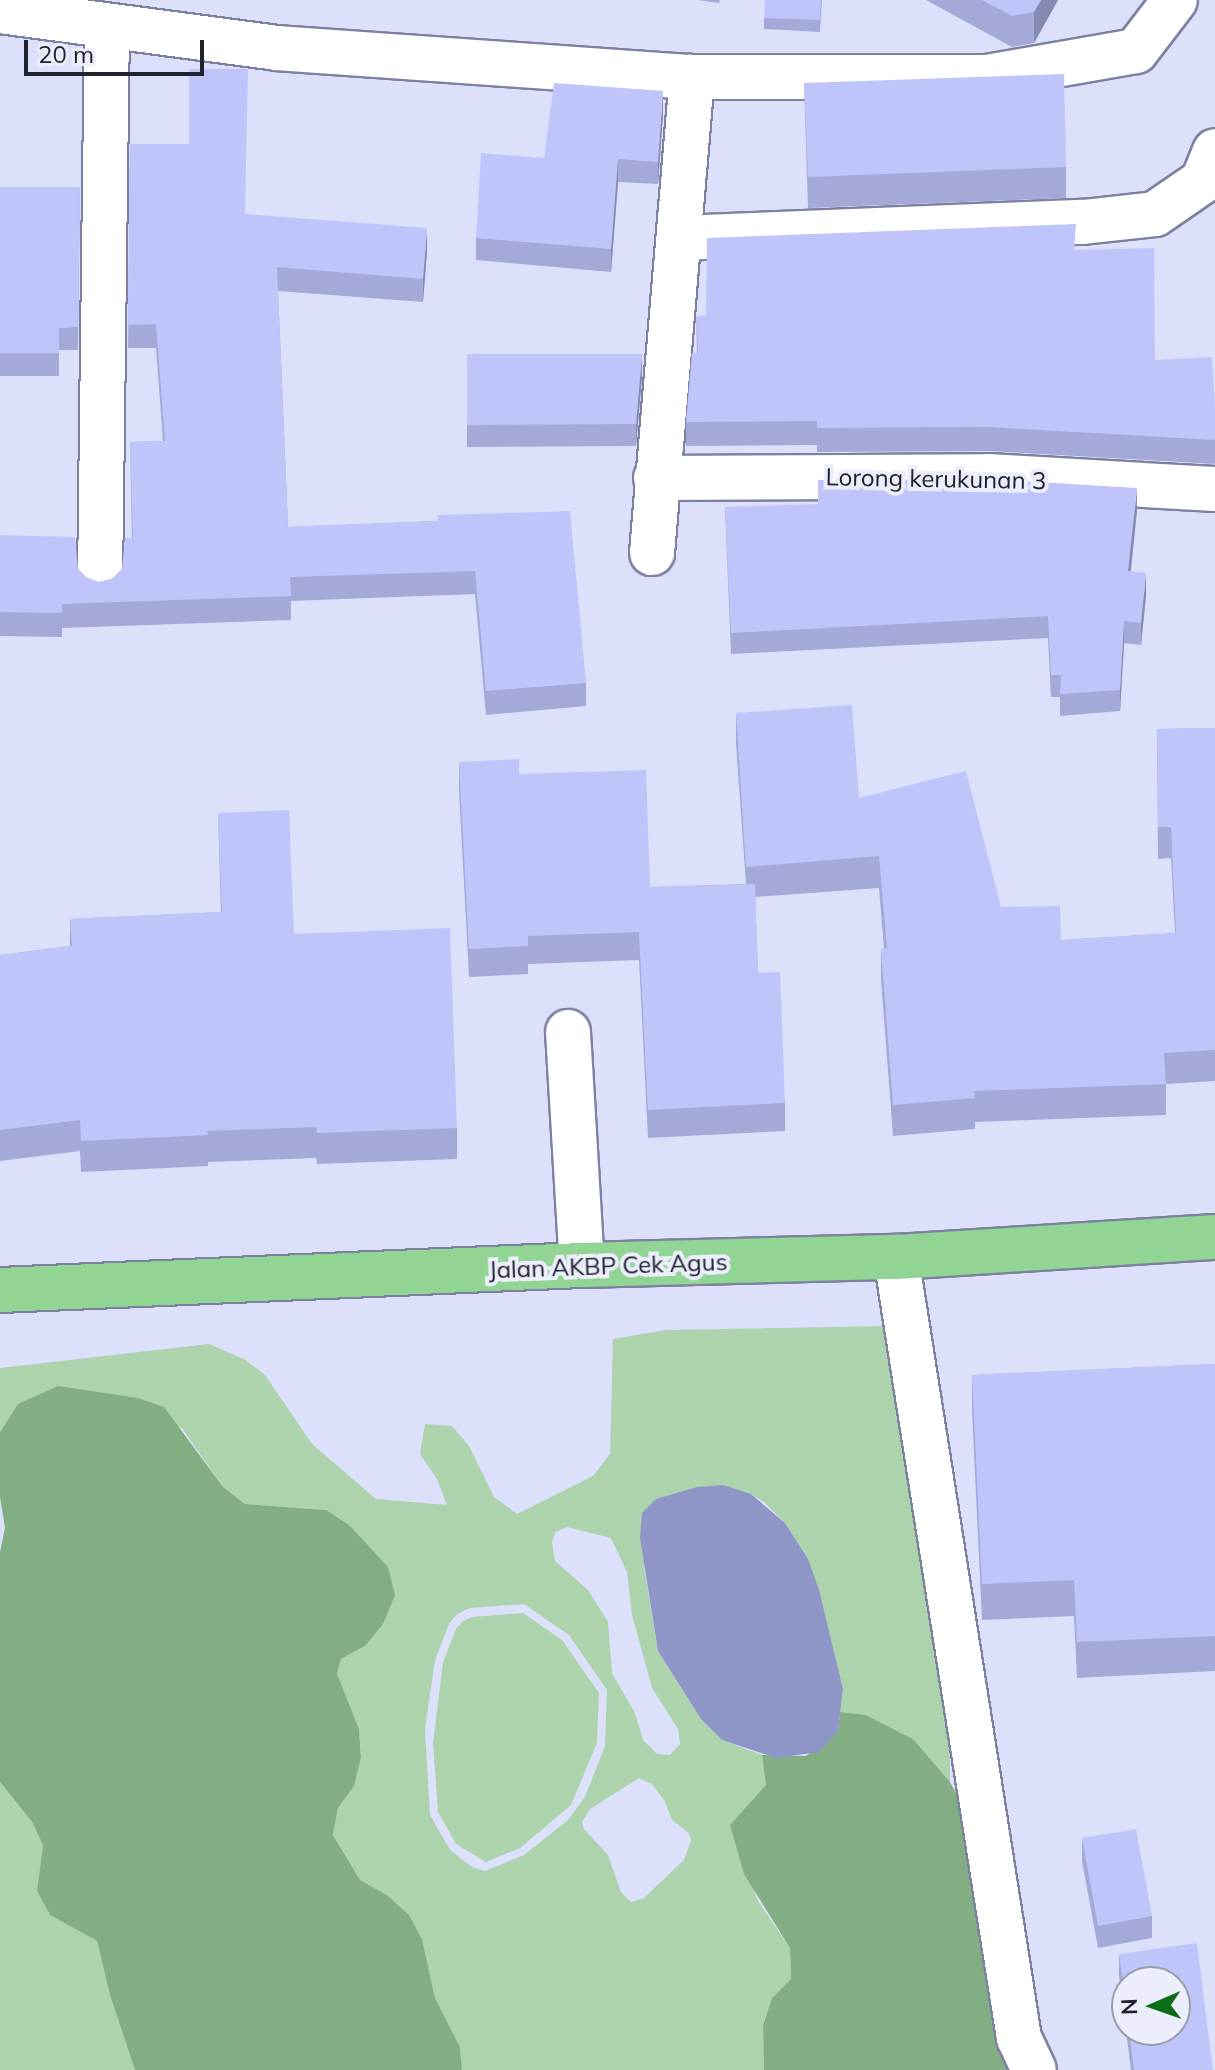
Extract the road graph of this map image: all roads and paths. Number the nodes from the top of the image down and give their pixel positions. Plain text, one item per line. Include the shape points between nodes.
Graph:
1 (1175, 0) edge
2 (0, 11) edge
3 (107, 26) junction
4 (692, 77) junction
5 (1215, 151) edge
6 (679, 238) junction
7 (656, 478) junction
8 (1215, 489) edge
9 (652, 553) dead end
10 (100, 581) edge
11 (568, 1032) dead end
12 (1215, 1237) edge
13 (896, 1257) junction
14 (582, 1265) junction
15 (0, 1290) edge
16 (1034, 2070) edge

1 - 4 street via 1136,51 987,77
2 - 3 street
3 - 4 street via 276,48
3 - 10 street
4 - 6 street
5 - 6 street via 1203,181 1155,214 1083,222
6 - 7 street
7 - 8 street, Lorong kerukunan 3 via 988,476
7 - 9 street
11 - 14 street
12 - 13 main road, Jalan AKBP Cek Agus
13 - 14 main road, Jalan AKBP Cek Agus
13 - 16 street via 1019,2038
14 - 15 main road, Jalan AKBP Cek Agus

